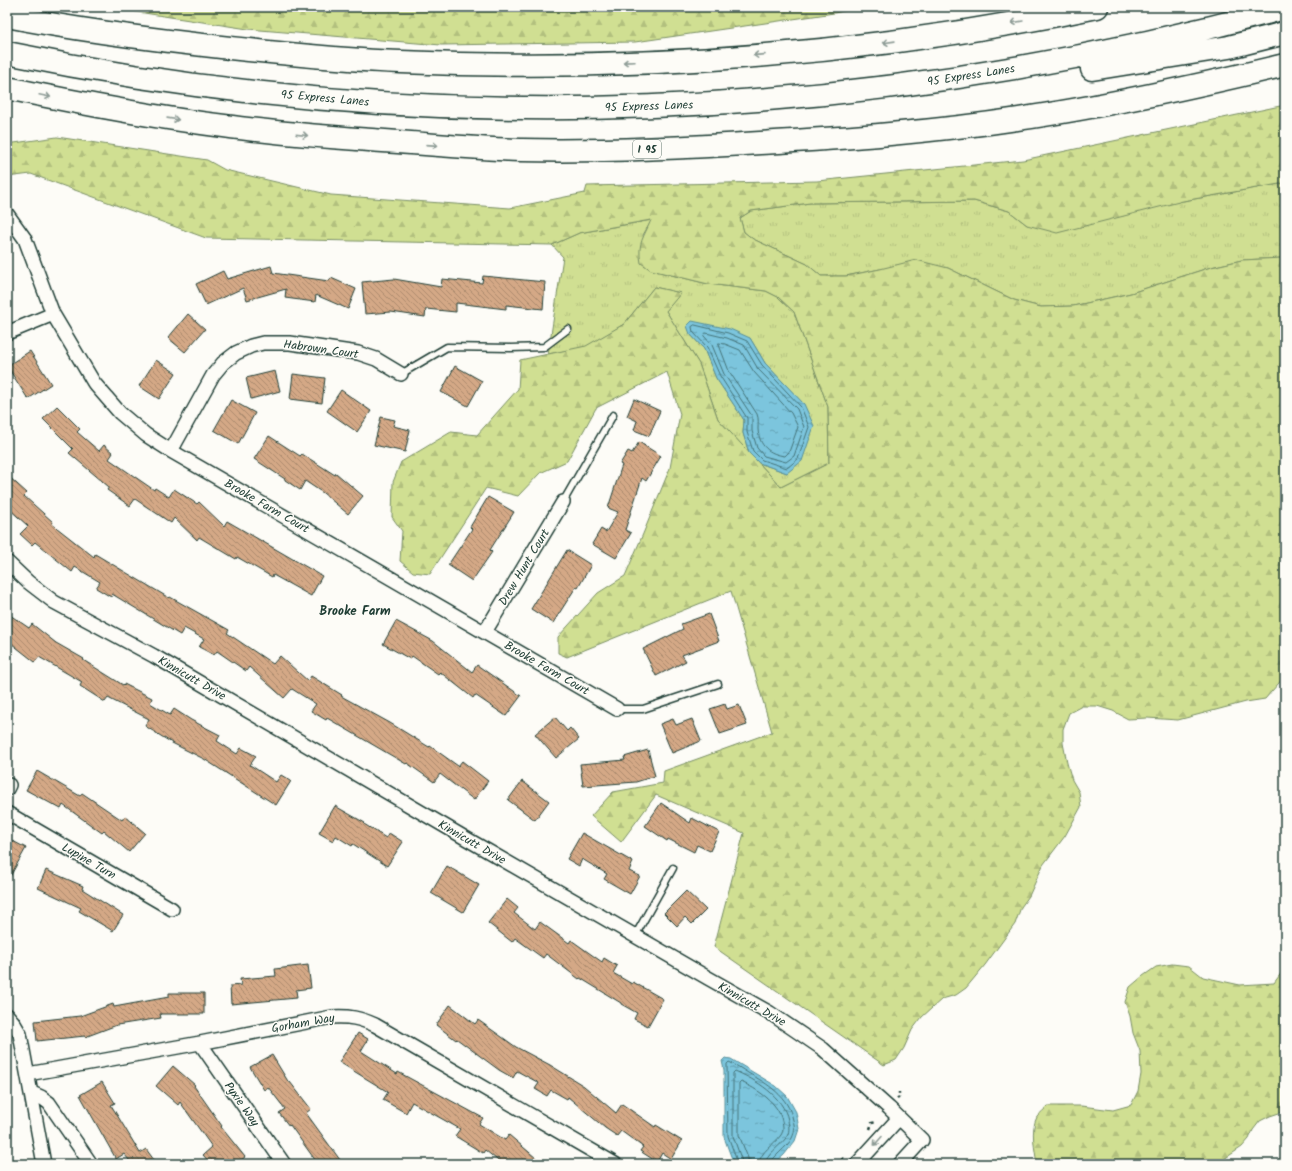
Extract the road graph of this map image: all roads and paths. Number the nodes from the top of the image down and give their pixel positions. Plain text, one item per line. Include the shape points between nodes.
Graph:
1 (1097, 7) edge
2 (1285, 8) edge
3 (7, 16) edge
4 (1285, 33) edge
5 (7, 53) edge
6 (1285, 65) edge
7 (916, 84) junction
8 (7, 88) edge
9 (7, 214) edge
10 (53, 314) junction
11 (568, 329) dead end
12 (7, 333) edge
13 (401, 374) joint
14 (613, 415) dead end
15 (171, 451) junction
16 (563, 502) joint
17 (7, 562) edge
18 (486, 632) junction
19 (718, 684) dead end
20 (617, 709) joint
21 (7, 813) edge
22 (673, 868) dead end
23 (172, 909) dead end
24 (635, 936) junction
25 (7, 1015) edge
26 (200, 1043) junction
27 (28, 1074) junction
28 (899, 1092) dead end
29 (32, 1093) junction
30 (899, 1097) dead end
31 (899, 1118) junction
32 (87, 1163) edge
33 (44, 1164) edge
34 (284, 1164) edge
35 (615, 1164) edge
36 (857, 1164) edge
37 (900, 1164) edge

1 -> 3 highway via 883,43 796,53 602,63 500,65 306,56 119,35
2 - 7 highway, 95 Express Lanes via 1222,26 1101,53
4 - 7 highway via 1229,46 1056,74
5 - 7 highway, 95 Express Lanes via 166,81 260,93 469,107 653,107 758,101
8 -> 6 highway, I 95 via 162,118 308,136 489,149 605,151 844,138 1021,119 1210,83
9 - 10 street, Brooke Farm Court via 25,239
10 - 12 street
10 - 15 street, Brooke Farm Court via 101,392 120,413 146,435
11 - 13 lane via 544,347 447,347
13 - 15 street, Habrown Court via 376,359 358,353 290,343 251,346 236,353 213,375
14 - 16 lane
15 - 18 street, Brooke Farm Court
16 - 18 street, Drew Hunt Court
17 - 24 street, Kinnicutt Drive via 54,602 154,656
18 - 20 street, Brooke Farm Court
19 - 20 lane via 643,709
21 - 23 street, Lupine Turn
22 - 24 lane
24 - 31 street, Kinnicutt Drive via 804,1035
25 - 27 street via 20,1034
26 - 27 street, Gorham Way
26 - 34 street, Pyxie Way
26 - 35 street, Gorham Way via 332,1017 362,1019
27 - 29 street
28 - 30 path
29 - 32 street via 49,1103
29 - 33 street
31 -> 36 street
31 - 37 street, Kinnicutt Drive via 922,1140

